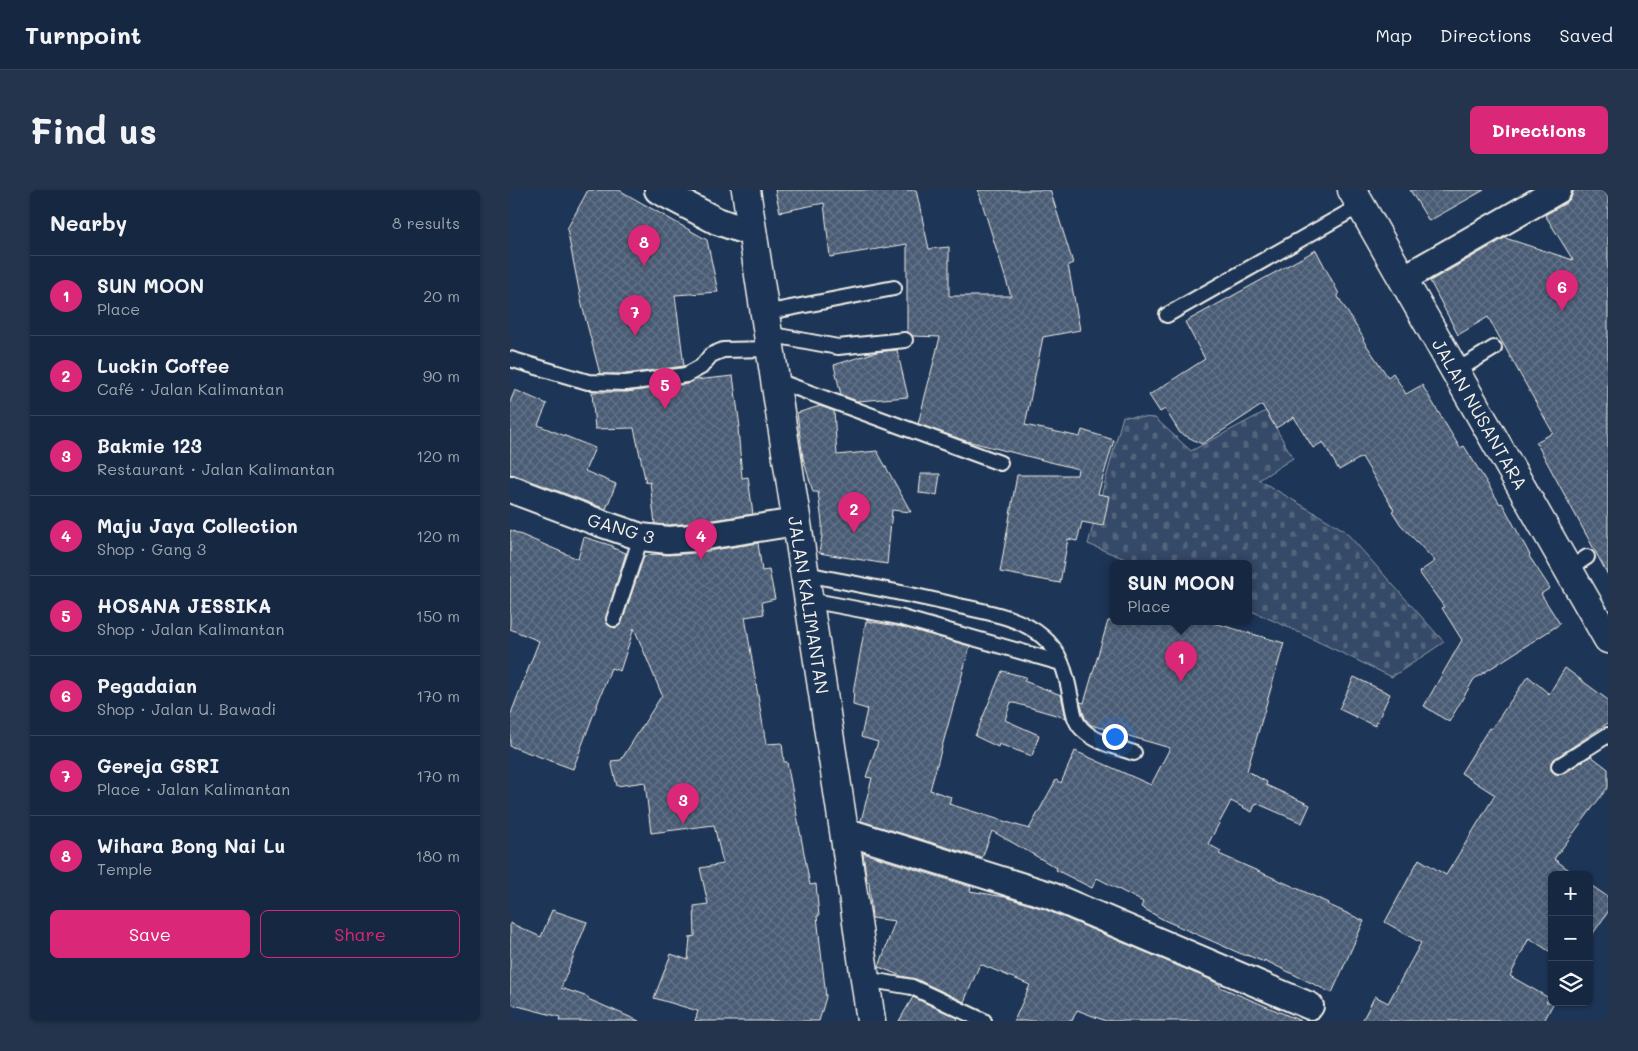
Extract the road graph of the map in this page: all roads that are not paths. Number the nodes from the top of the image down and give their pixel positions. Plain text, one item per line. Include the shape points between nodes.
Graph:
1 (658, 190) edge
2 (746, 190) edge
3 (1558, 190) edge
4 (1357, 198) edge
5 (752, 233) junction
6 (1403, 279) junction
7 (894, 288) dead end
8 (1166, 315) dead end
9 (767, 332) junction
10 (905, 340) dead end
11 (1494, 348) dead end
12 (510, 359) edge
13 (1456, 371) junction
14 (775, 380) junction
15 (1000, 463) dead end
16 (510, 489) edge
17 (796, 522) junction
18 (641, 537) junction
19 (807, 587) junction
20 (614, 620) dead end
21 (1606, 630) edge
22 (1061, 663) junction
23 (1608, 735) edge
24 (1134, 753) dead end
25 (1559, 766) dead end
26 (844, 831) junction
27 (865, 979) junction
28 (1310, 1006) dead end
29 (871, 1021) edge
30 (984, 1021) edge

1 - 5 street via 717,221
2 - 5 main road, JALAN KALIMANTAN
3 - 6 street
4 - 6 main road, JALAN NUSANTARA
4 - 8 lane
5 - 9 main road, JALAN KALIMANTAN
6 - 13 main road, JALAN NUSANTARA
7 - 9 lane
9 - 10 lane via 838,347
9 - 12 lane via 711,355 686,375 626,383 588,382
9 - 14 main road, JALAN KALIMANTAN
11 - 13 lane
13 - 21 main road, JALAN NUSANTARA via 1578,563
14 - 15 lane
14 - 17 main road, JALAN KALIMANTAN
16 - 18 street, GANG 3
17 - 18 street, GANG 3 via 694,538
17 - 19 main road, JALAN KALIMANTAN
18 - 20 lane
19 - 22 lane
19 - 22 lane via 927,598 1006,617 1043,637 1053,647
19 - 26 main road, JALAN KALIMANTAN
22 - 24 lane via 1068,681 1074,718 1082,729 1096,740
23 - 25 lane
26 - 27 main road, JALAN KALIMANTAN
26 - 28 street via 1050,895
27 - 29 main road, JALAN KALIMANTAN
27 - 30 lane via 912,987

